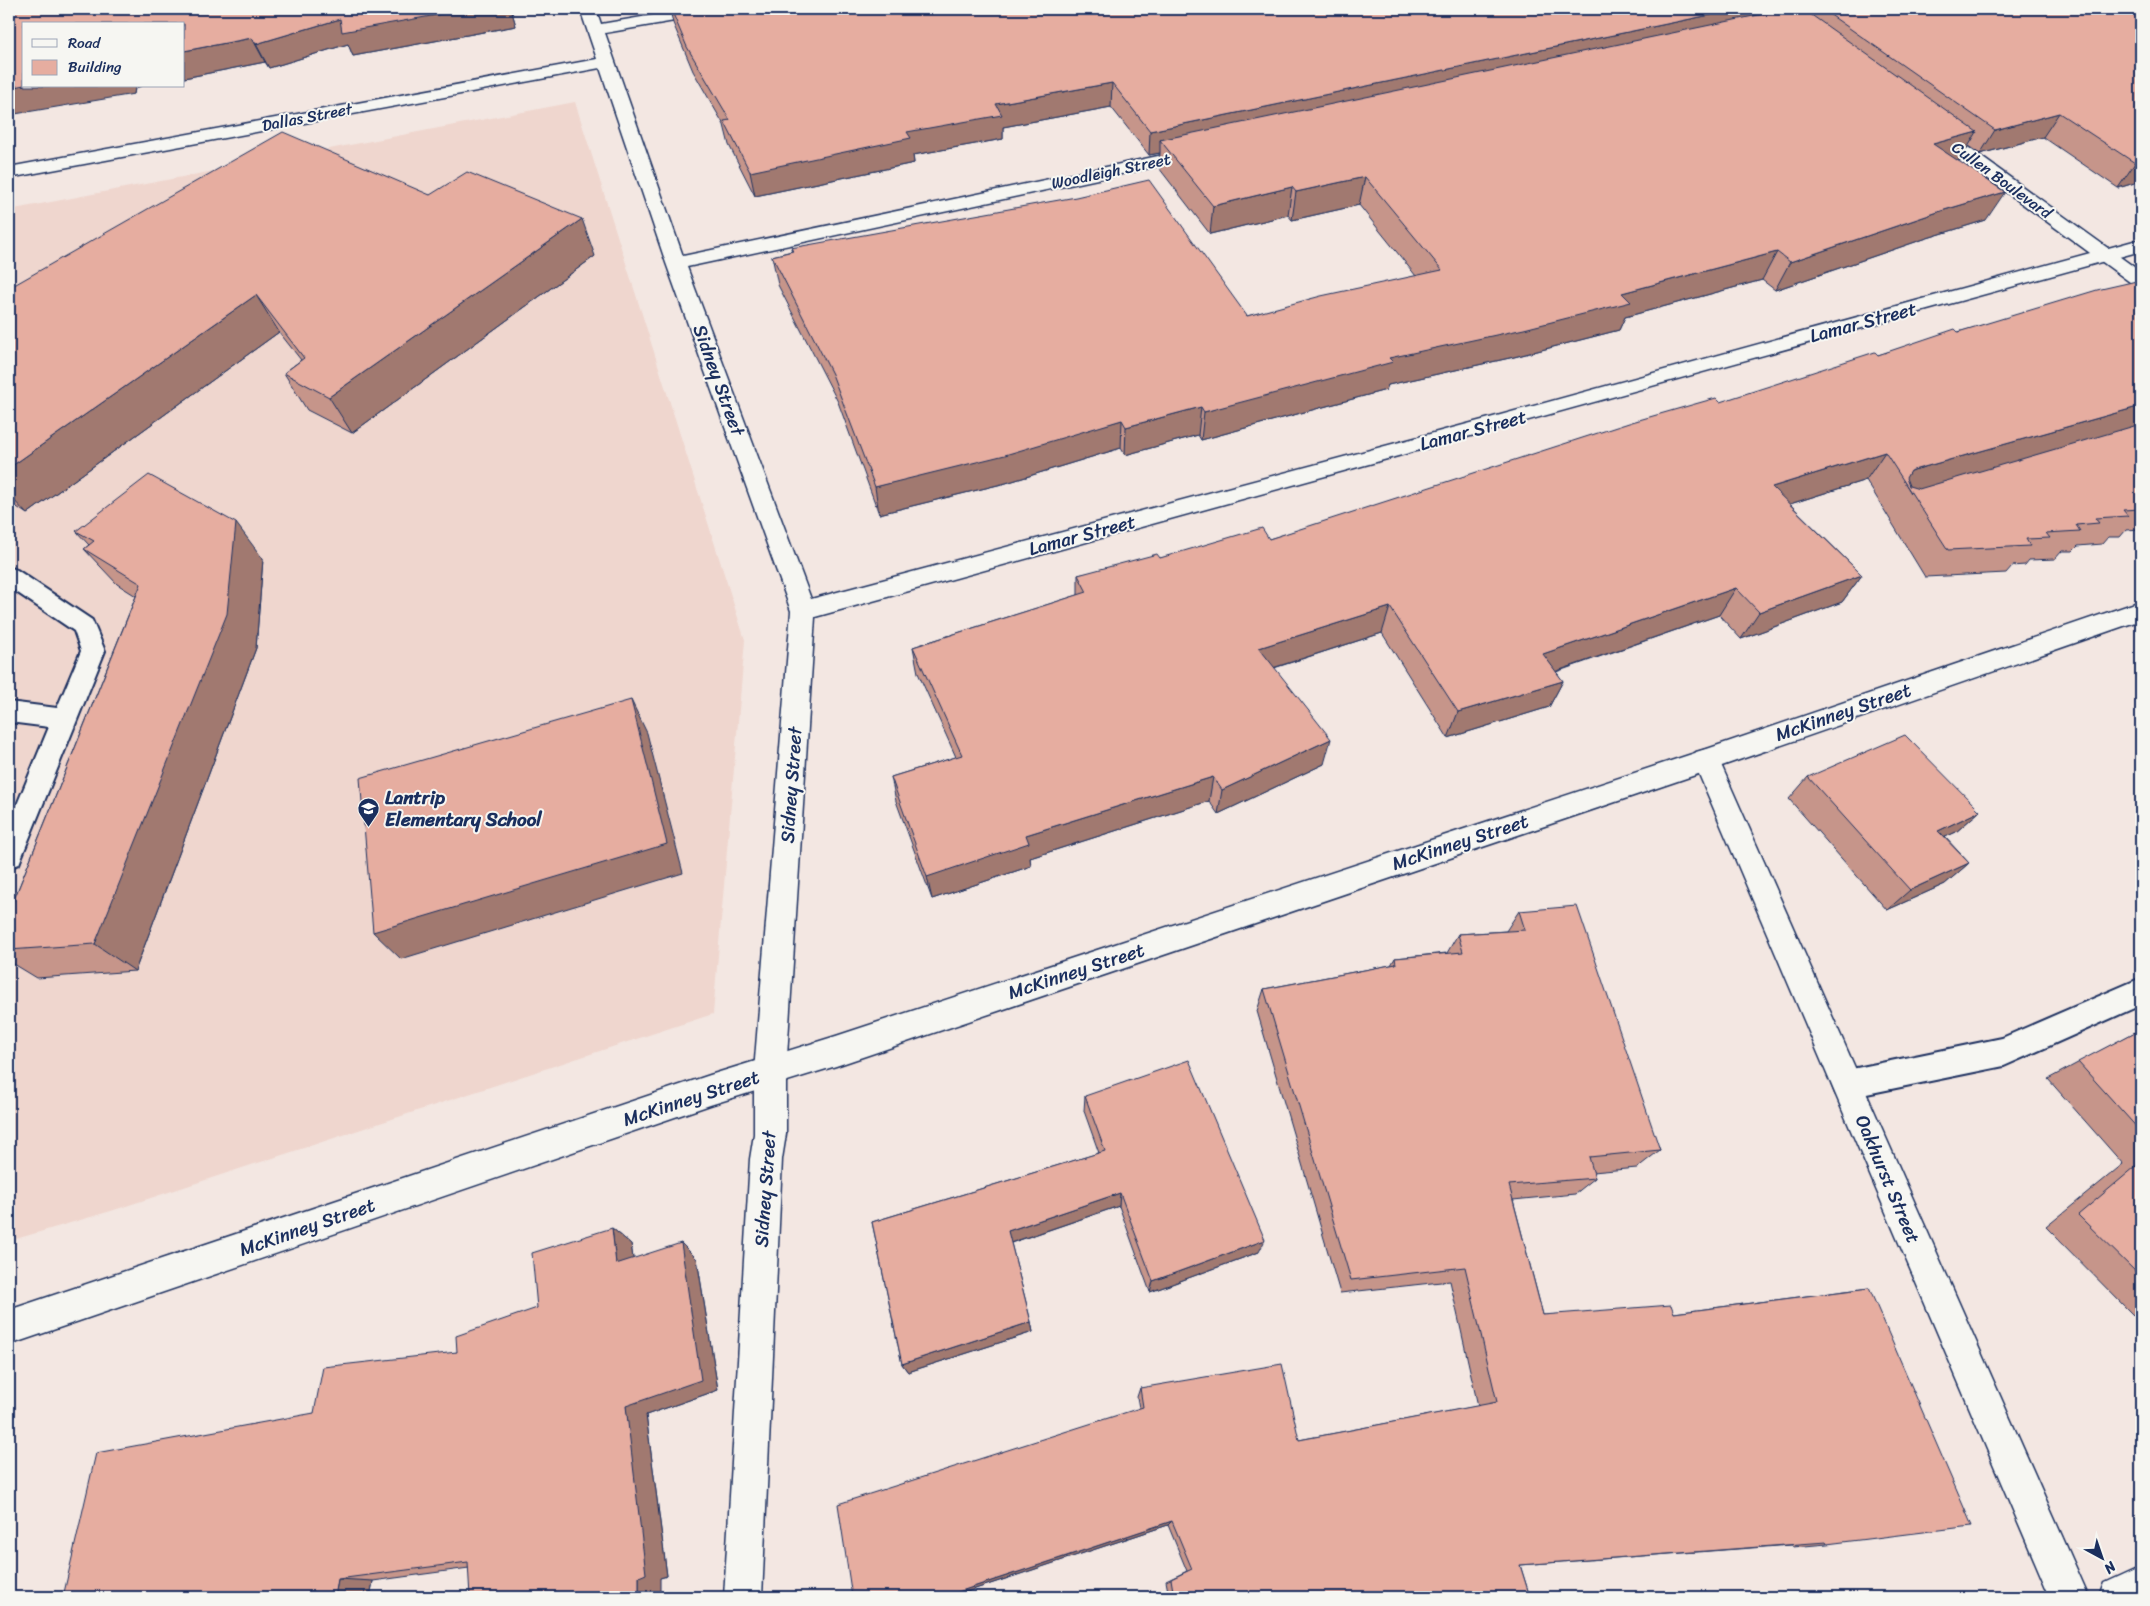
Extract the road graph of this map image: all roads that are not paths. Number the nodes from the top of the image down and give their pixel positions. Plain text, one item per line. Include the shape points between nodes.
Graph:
1 (715, 9) edge
2 (592, 19) edge
3 (606, 62) junction
4 (1924, 123) edge
5 (1213, 149) edge
6 (9, 173) edge
7 (2141, 245) edge
8 (2106, 255) junction
9 (676, 263) junction
10 (2141, 281) edge
11 (9, 576) edge
12 (803, 610) junction
13 (2141, 610) edge
14 (9, 712) edge
15 (66, 719) junction
16 (1706, 760) junction
17 (9, 856) edge
18 (2141, 991) edge
19 (770, 1072) junction
20 (1847, 1084) junction
21 (9, 1328) edge
22 (2141, 1585) edge
23 (743, 1597) edge
24 (2070, 1597) edge
25 (2118, 1597) edge

1 - 2 street
2 - 3 street, Sidney Street
3 - 6 street, Dallas Street
3 - 9 street, Sidney Street
4 - 8 street, Cullen Boulevard
5 - 9 street, Woodleigh Street
7 - 8 street, Lamar Street
8 - 10 street, Cullen Boulevard
8 - 12 street, Lamar Street
9 - 12 street, Sidney Street
11 - 15 lane via 84,626 94,651
12 - 19 street, Sidney Street
13 - 16 street, McKinney Street
14 - 15 lane
15 - 17 lane
16 - 19 street, McKinney Street
16 - 20 street, Oakhurst Street
18 - 20 lane via 2004,1052
19 - 21 street, McKinney Street
19 - 23 street, Sidney Street via 770,1134 766,1159
20 - 24 street, Oakhurst Street
22 - 25 street

